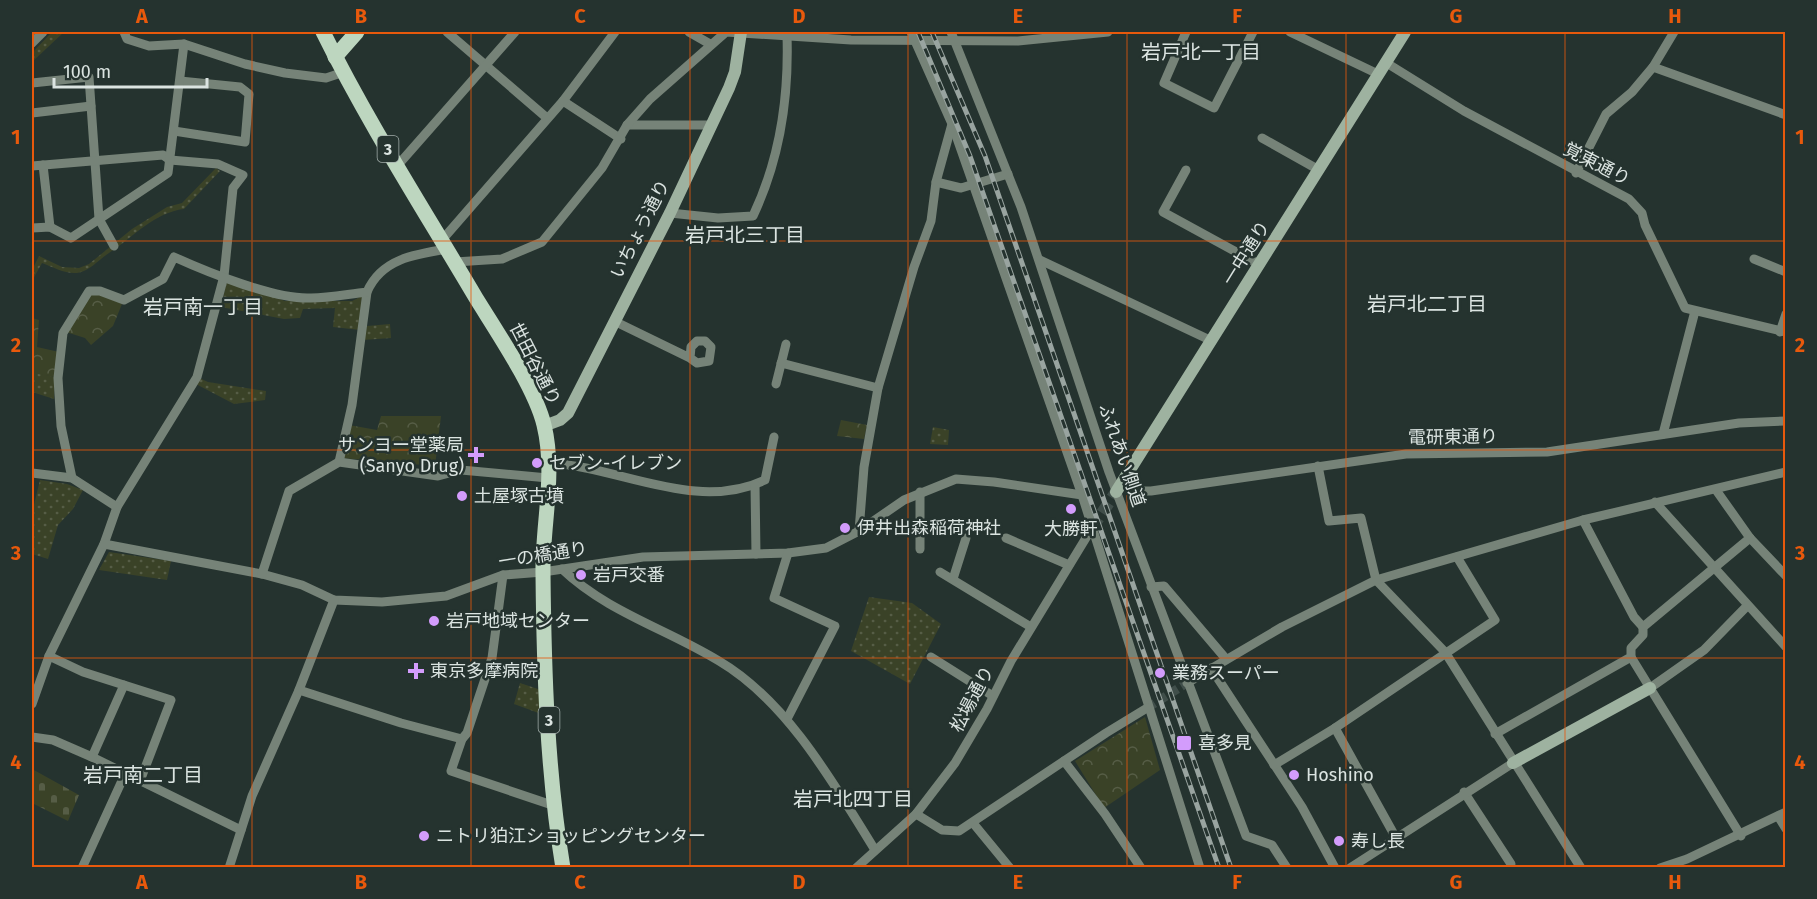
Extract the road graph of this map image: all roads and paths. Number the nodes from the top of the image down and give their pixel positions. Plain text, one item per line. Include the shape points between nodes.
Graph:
1 (43, 32) edge
2 (124, 32) edge
3 (322, 32) edge
4 (357, 32) edge
5 (447, 32) edge
6 (515, 32) edge
7 (615, 32) edge
8 (689, 32) edge
9 (726, 32) edge
10 (741, 32) edge
11 (1108, 32) edge
12 (1186, 32) edge
13 (1253, 32) edge
14 (1294, 32) edge
15 (1405, 32) edge
16 (1674, 32) edge
17 (955, 34) edge
18 (787, 35) junction
19 (914, 36) edge
20 (1019, 36) edge
21 (32, 43) edge
22 (184, 44) junction
23 (710, 44) junction
24 (335, 57) junction
25 (1385, 62) junction
26 (486, 63) junction
27 (1653, 67) junction
28 (344, 72) junction
29 (1378, 74) junction
30 (180, 81) junction
31 (32, 83) edge
32 (563, 101) junction
33 (91, 106) junction
34 (32, 112) edge
35 (1785, 116) edge
36 (548, 118) junction
37 (952, 124) junction
38 (627, 125) junction
39 (712, 125) junction
40 (174, 131) junction
41 (1262, 138) dead end
42 (621, 139) junction
43 (95, 160) junction
44 (170, 160) junction
45 (43, 165) junction
46 (398, 165) junction
47 (32, 166) edge
48 (1186, 170) dead end
49 (1319, 170) junction
50 (1576, 173) junction
51 (1008, 174) junction
52 (936, 182) junction
53 (973, 185) junction
54 (670, 213) junction
55 (99, 219) junction
56 (50, 227) junction
57 (32, 228) edge
58 (114, 246) dead end
59 (448, 251) junction
60 (1754, 259) dead end
61 (1040, 260) junction
62 (1260, 265) junction
63 (1785, 272) edge
64 (224, 276) junction
65 (367, 292) junction
66 (1695, 310) junction
67 (1785, 314) edge
68 (614, 321) junction
69 (1783, 332) edge
70 (1212, 340) junction
71 (786, 344) dead end
72 (690, 358) dead end
73 (781, 363) junction
74 (776, 384) dead end
75 (878, 388) junction
76 (1785, 421) edge
77 (544, 426) junction
78 (1663, 434) junction
79 (774, 438) dead end
80 (339, 462) junction
81 (1318, 466) junction
82 (548, 471) junction
83 (1785, 472) edge
84 (32, 473) edge
85 (72, 478) junction
86 (1125, 480) junction
87 (755, 485) junction
88 (1716, 490) junction
89 (920, 492) junction
90 (1116, 492) junction
91 (1082, 495) junction
92 (1655, 502) junction
93 (117, 507) junction
94 (1583, 520) junction
95 (1092, 528) junction
96 (859, 531) junction
97 (966, 538) dead end
98 (1006, 538) dead end
99 (1750, 538) junction
100 (104, 544) junction
101 (920, 549) dead end
102 (788, 553) junction
103 (756, 554) junction
104 (1457, 557) junction
105 (1069, 565) junction
106 (1713, 567) junction
107 (562, 569) junction
108 (543, 572) junction
109 (940, 572) dead end
110 (262, 574) junction
111 (503, 575) junction
112 (1785, 576) edge
113 (953, 579) junction
114 (1376, 580) junction
115 (1151, 587) junction
116 (334, 600) junction
117 (1747, 606) junction
118 (1031, 627) junction
119 (1643, 627) junction
120 (1785, 647) edge
121 (1445, 652) junction
122 (49, 656) junction
123 (931, 657) dead end
124 (1631, 657) junction
125 (1226, 659) junction
126 (1211, 668) junction
127 (1186, 682) junction
128 (123, 685) junction
129 (1650, 688) junction
130 (299, 690) junction
131 (993, 696) junction
132 (32, 704) edge
133 (1147, 708) junction
134 (787, 719) junction
135 (1335, 728) junction
136 (1495, 734) junction
137 (32, 737) edge
138 (462, 739) junction
139 (92, 757) junction
140 (1064, 761) junction
141 (1513, 762) junction
142 (1274, 765) junction
143 (125, 774) junction
144 (140, 782) junction
145 (1464, 792) junction
146 (555, 806) junction
147 (916, 814) junction
148 (1782, 814) edge
149 (973, 823) junction
150 (1785, 829) edge
151 (241, 830) junction
152 (1741, 836) junction
153 (1396, 838) junction
154 (875, 850) junction
155 (1688, 863) edge
156 (1511, 864) dead end
157 (82, 867) edge
158 (229, 867) edge
159 (563, 867) edge
160 (856, 867) edge
161 (1010, 867) edge
162 (1141, 867) edge
163 (1200, 867) edge
164 (1287, 867) edge
165 (1335, 867) edge
166 (1350, 867) edge
167 (1581, 867) edge
168 (1660, 867) edge

1 - 21 street
2 - 22 street via 127,39 149,45
3 - 24 main road, 世田谷通り / 3
4 - 24 main road
5 - 26 street
6 - 26 street
7 - 32 street
8 - 23 street
9 - 10 street
9 - 23 street
10 - 18 street
10 - 39 street, いちょう通り via 735,72
11 - 20 street
12 - 13 street via 1164,83 1214,108
14 - 29 street
15 - 25 street, 一中通り
16 - 27 street
17 - 19 street
17 - 20 street
17 - 51 street, ふれあい側道
18 - 19 street via 851,40
18 - 54 street via 782,128 753,216 718,218
19 - 37 street
22 - 28 street via 265,70 326,78
22 - 30 street
23 - 38 street
24 - 28 main road, 世田谷通り / 3
25 - 29 street, 一中通り
25 - 50 street, 覚東通り
26 - 36 street
26 - 46 street
27 - 35 street
27 - 50 street via 1606,114
28 - 46 main road, 世田谷通り / 3
29 - 49 street, 一中通り
30 - 40 street
30 - 40 street via 240,87 249,94 245,142
31 - 33 street via 88,78
32 - 36 street
32 - 42 street
33 - 34 street
33 - 43 street
36 - 59 street
37 - 52 street
37 - 53 street
38 - 39 street
38 - 42 street
39 - 54 street, いちょう通り
40 - 44 street
41 - 49 street
42 - 59 street via 542,243 502,260
43 - 44 street via 163,155
43 - 45 street
43 - 55 street
44 - 55 street via 168,173
44 - 64 street via 218,164 243,175 232,195
45 - 47 street
45 - 56 street
46 - 59 main road, 世田谷通り / 3
48 - 62 street via 1163,212
49 - 62 street, 一中通り
50 - 66 street, 覚東通り via 1629,199 1642,213 1685,308
51 - 53 street
51 - 61 street, ふれあい側道
52 - 53 street via 961,188
52 - 75 street via 931,221
53 - 91 street
54 - 68 street, いちょう通り
55 - 56 street via 71,238
55 - 58 street
56 - 57 street
59 - 65 street via 410,255 377,273
59 - 77 main road, 世田谷通り / 3 via 504,344
60 - 63 street
61 - 70 street
61 - 90 street, ふれあい側道
62 - 70 street, 一中通り
64 - 65 street via 297,298
64 - 85 street via 174,257 163,279 124,300 89,291 63,333 58,378 61,426
64 - 93 street via 197,377
65 - 80 street via 356,383
66 - 69 street
66 - 78 street
67 - 69 street
68 - 72 street
68 - 77 street, いちょう通り via 568,413
70 - 86 street, 一中通り
71 - 73 street
73 - 74 street
73 - 75 street
75 - 96 street via 864,467
76 - 78 street, 電研東通り
77 - 82 main road, 世田谷通り / 3
78 - 81 street, 電研東通り via 1548,452 1406,454
79 - 87 street via 765,480
80 - 82 street via 438,476 461,470
80 - 110 street via 289,491
81 - 86 street, 電研東通り via 1145,492
81 - 114 street via 1329,521 1361,518
82 - 87 street via 578,464 693,491
82 - 108 main road, 世田谷通り / 3
83 - 88 street
84 - 85 street
85 - 93 street
86 - 90 street, 一中通り
87 - 103 street
88 - 92 street
88 - 99 street
89 - 91 street, 一の橋通り via 956,479
89 - 96 street, 一の橋通り
89 - 101 street
90 - 115 street, ふれあい側道
91 - 95 street
92 - 94 street
92 - 106 street
93 - 100 street
94 - 104 street
94 - 119 street
95 - 105 street, 松場通り
95 - 133 street
96 - 102 street, 一の橋通り via 826,548
97 - 113 street
98 - 105 street
99 - 106 street
99 - 112 street
100 - 110 street, 一の橋通り
100 - 122 street
102 - 103 street, 一の橋通り
102 - 134 street via 774,598 836,626
103 - 107 street, 一の橋通り via 643,556
104 - 114 street
104 - 121 street via 1495,620
105 - 118 street, 松場通り
106 - 117 street
106 - 119 street
107 - 108 street, 一の橋通り
107 - 134 street via 583,589 719,660 756,688
108 - 111 street, 一の橋通り
108 - 146 main road, 世田谷通り / 3
109 - 113 street
110 - 116 street, 一の橋通り via 302,585
111 - 116 street, 一の橋通り via 446,596 382,602
111 - 138 street via 492,658
113 - 118 street
114 - 121 street
114 - 125 street
115 - 125 street via 1164,586
115 - 127 street, ふれあい側道
116 - 130 street
117 - 120 street
117 - 129 street via 1704,650
118 - 131 street, 松場通り
119 - 124 street via 1643,635 1631,648
121 - 135 street
121 - 136 street
122 - 128 street
122 - 132 street
123 - 131 street
124 - 129 street
124 - 136 street
125 - 126 street
126 - 127 street
126 - 142 street
127 - 164 street, ふれあい側道 via 1246,836 1272,844
128 - 139 street
128 - 144 street via 171,700
129 - 141 street
129 - 152 street
130 - 138 street
130 - 151 street via 252,795
131 - 147 street, 松場通り via 960,753
133 - 140 street
133 - 163 street
134 - 154 street
135 - 142 street
135 - 153 street
136 - 141 street
137 - 139 street via 53,740
138 - 146 street via 451,771
139 - 143 street
140 - 149 street
140 - 162 street
141 - 145 street
141 - 167 street
142 - 165 street
143 - 144 street
143 - 157 street
144 - 151 street
145 - 153 street
145 - 156 street
146 - 159 main road, 世田谷通り / 3
147 - 149 street via 942,830 959,831
147 - 154 street, 松場通り
148 - 150 street
148 - 152 street
149 - 161 street
151 - 158 street
152 - 155 street
153 - 166 street
154 - 160 street, 松場通り
155 - 168 street

